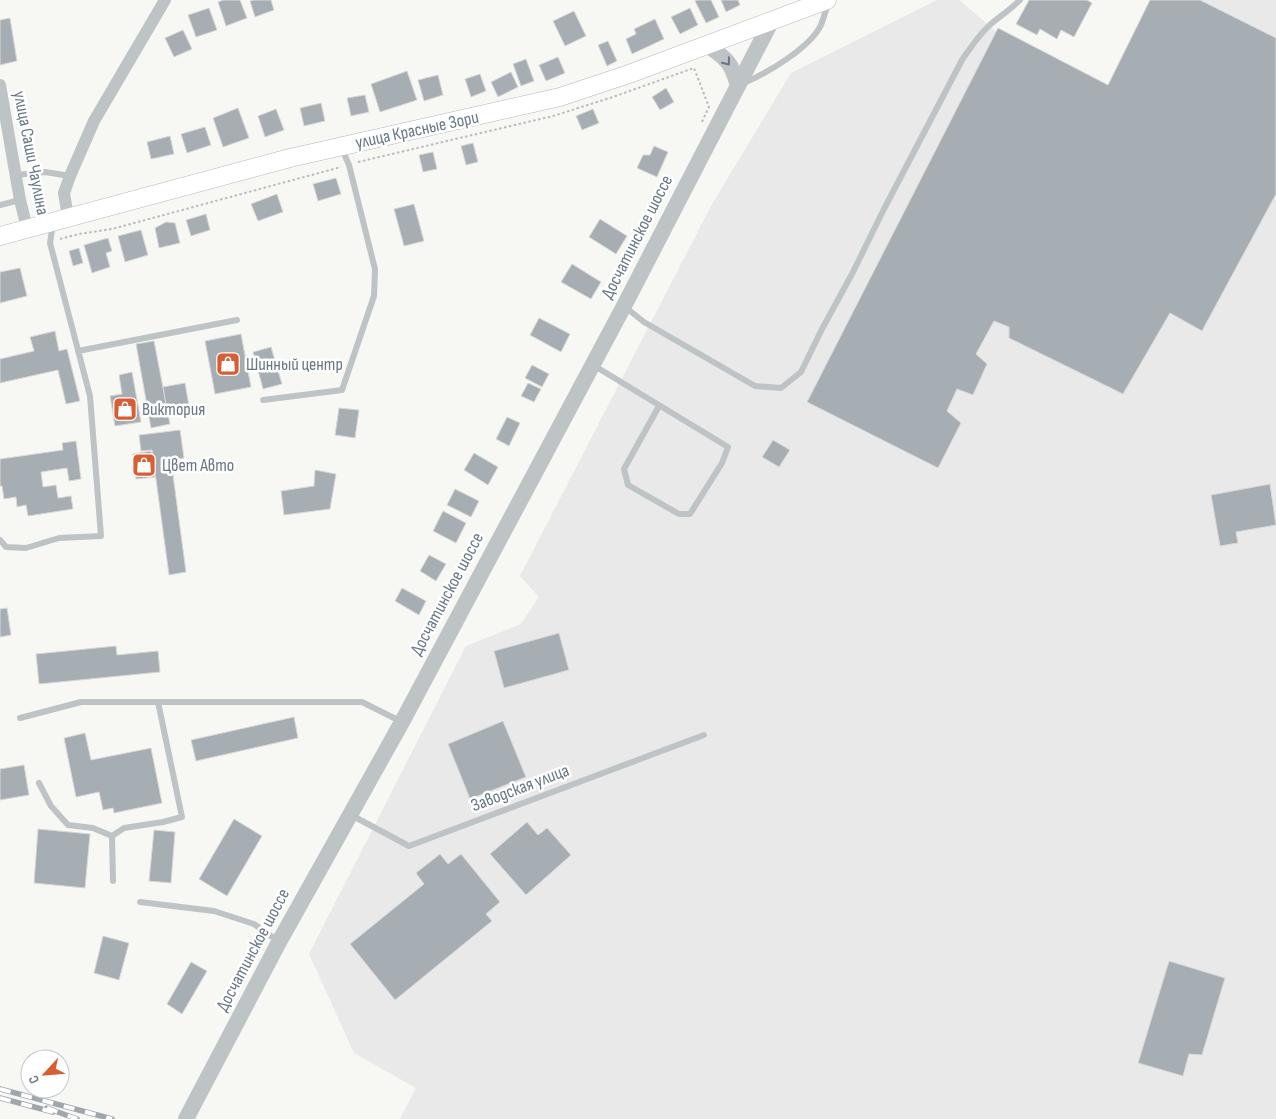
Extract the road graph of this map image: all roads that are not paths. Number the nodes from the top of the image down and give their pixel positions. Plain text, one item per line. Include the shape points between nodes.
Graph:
1 (166, 0) edge
2 (828, 0) edge
3 (1020, 0) edge
4 (772, 20) junction
5 (707, 45) junction
6 (0, 85) edge
7 (738, 86) junction
8 (340, 146) junction
9 (16, 175) junction
10 (70, 176) junction
11 (20, 200) junction
12 (0, 205) edge
13 (60, 219) junction
14 (28, 228) junction
15 (0, 236) edge
16 (624, 306) junction
17 (237, 320) dead end
18 (78, 352) junction
19 (592, 365) junction
20 (263, 400) dead end
21 (659, 406) junction
22 (0, 540) edge
23 (158, 702) junction
24 (20, 718) dead end
25 (402, 722) junction
26 (704, 735) dead end
27 (39, 783) dead end
28 (350, 815) junction
29 (112, 836) junction
30 (113, 881) dead end
31 (140, 902) dead end
32 (279, 942) junction
33 (186, 1119) edge

1 - 10 street via 94,121
2 - 4 main road, улица Красные Зори
2 - 7 lane via 820,26 806,44 765,74
3 - 16 lane via 977,38 962,60 801,372 780,388 755,386 644,322
4 - 5 main road, улица Красные Зори
4 - 7 street, Досчатинское шоссе
5 -> 7 street via 730,63
5 - 8 main road, улица Красные Зори via 560,97
6 - 9 street, улица Саши Чаулина
7 - 16 street, Досчатинское шоссе
8 - 13 main road, улица Красные Зори
8 - 20 lane via 349,164 375,269 374,296 342,390
9 - 10 lane via 44,172
9 - 11 street, улица Саши Чаулина
10 - 13 street
11 - 12 lane
11 - 14 street, улица Саши Чаулина
13 - 14 main road, улица Красные Зори
13 - 18 lane via 50,243
14 - 15 main road, улица Красные Зори
16 - 19 street, Досчатинское шоссе
17 - 18 lane
18 - 22 lane via 90,396 101,536 59,538 26,548 6,547
19 - 21 lane
19 - 25 street, Досчатинское шоссе
21 - 21 lane via 728,448 690,514 679,514 628,485 624,468
23 - 24 lane via 81,702
23 - 25 lane via 362,702
23 - 29 lane via 182,818 124,828
25 - 28 street, Досчатинское шоссе
26 - 28 lane, Заводская улица via 409,846
27 - 29 lane via 51,806 68,825 93,828
28 - 32 street, Досчатинское шоссе
29 - 30 lane
31 - 32 lane via 214,911 254,924
32 - 33 street, Досчатинское шоссе

